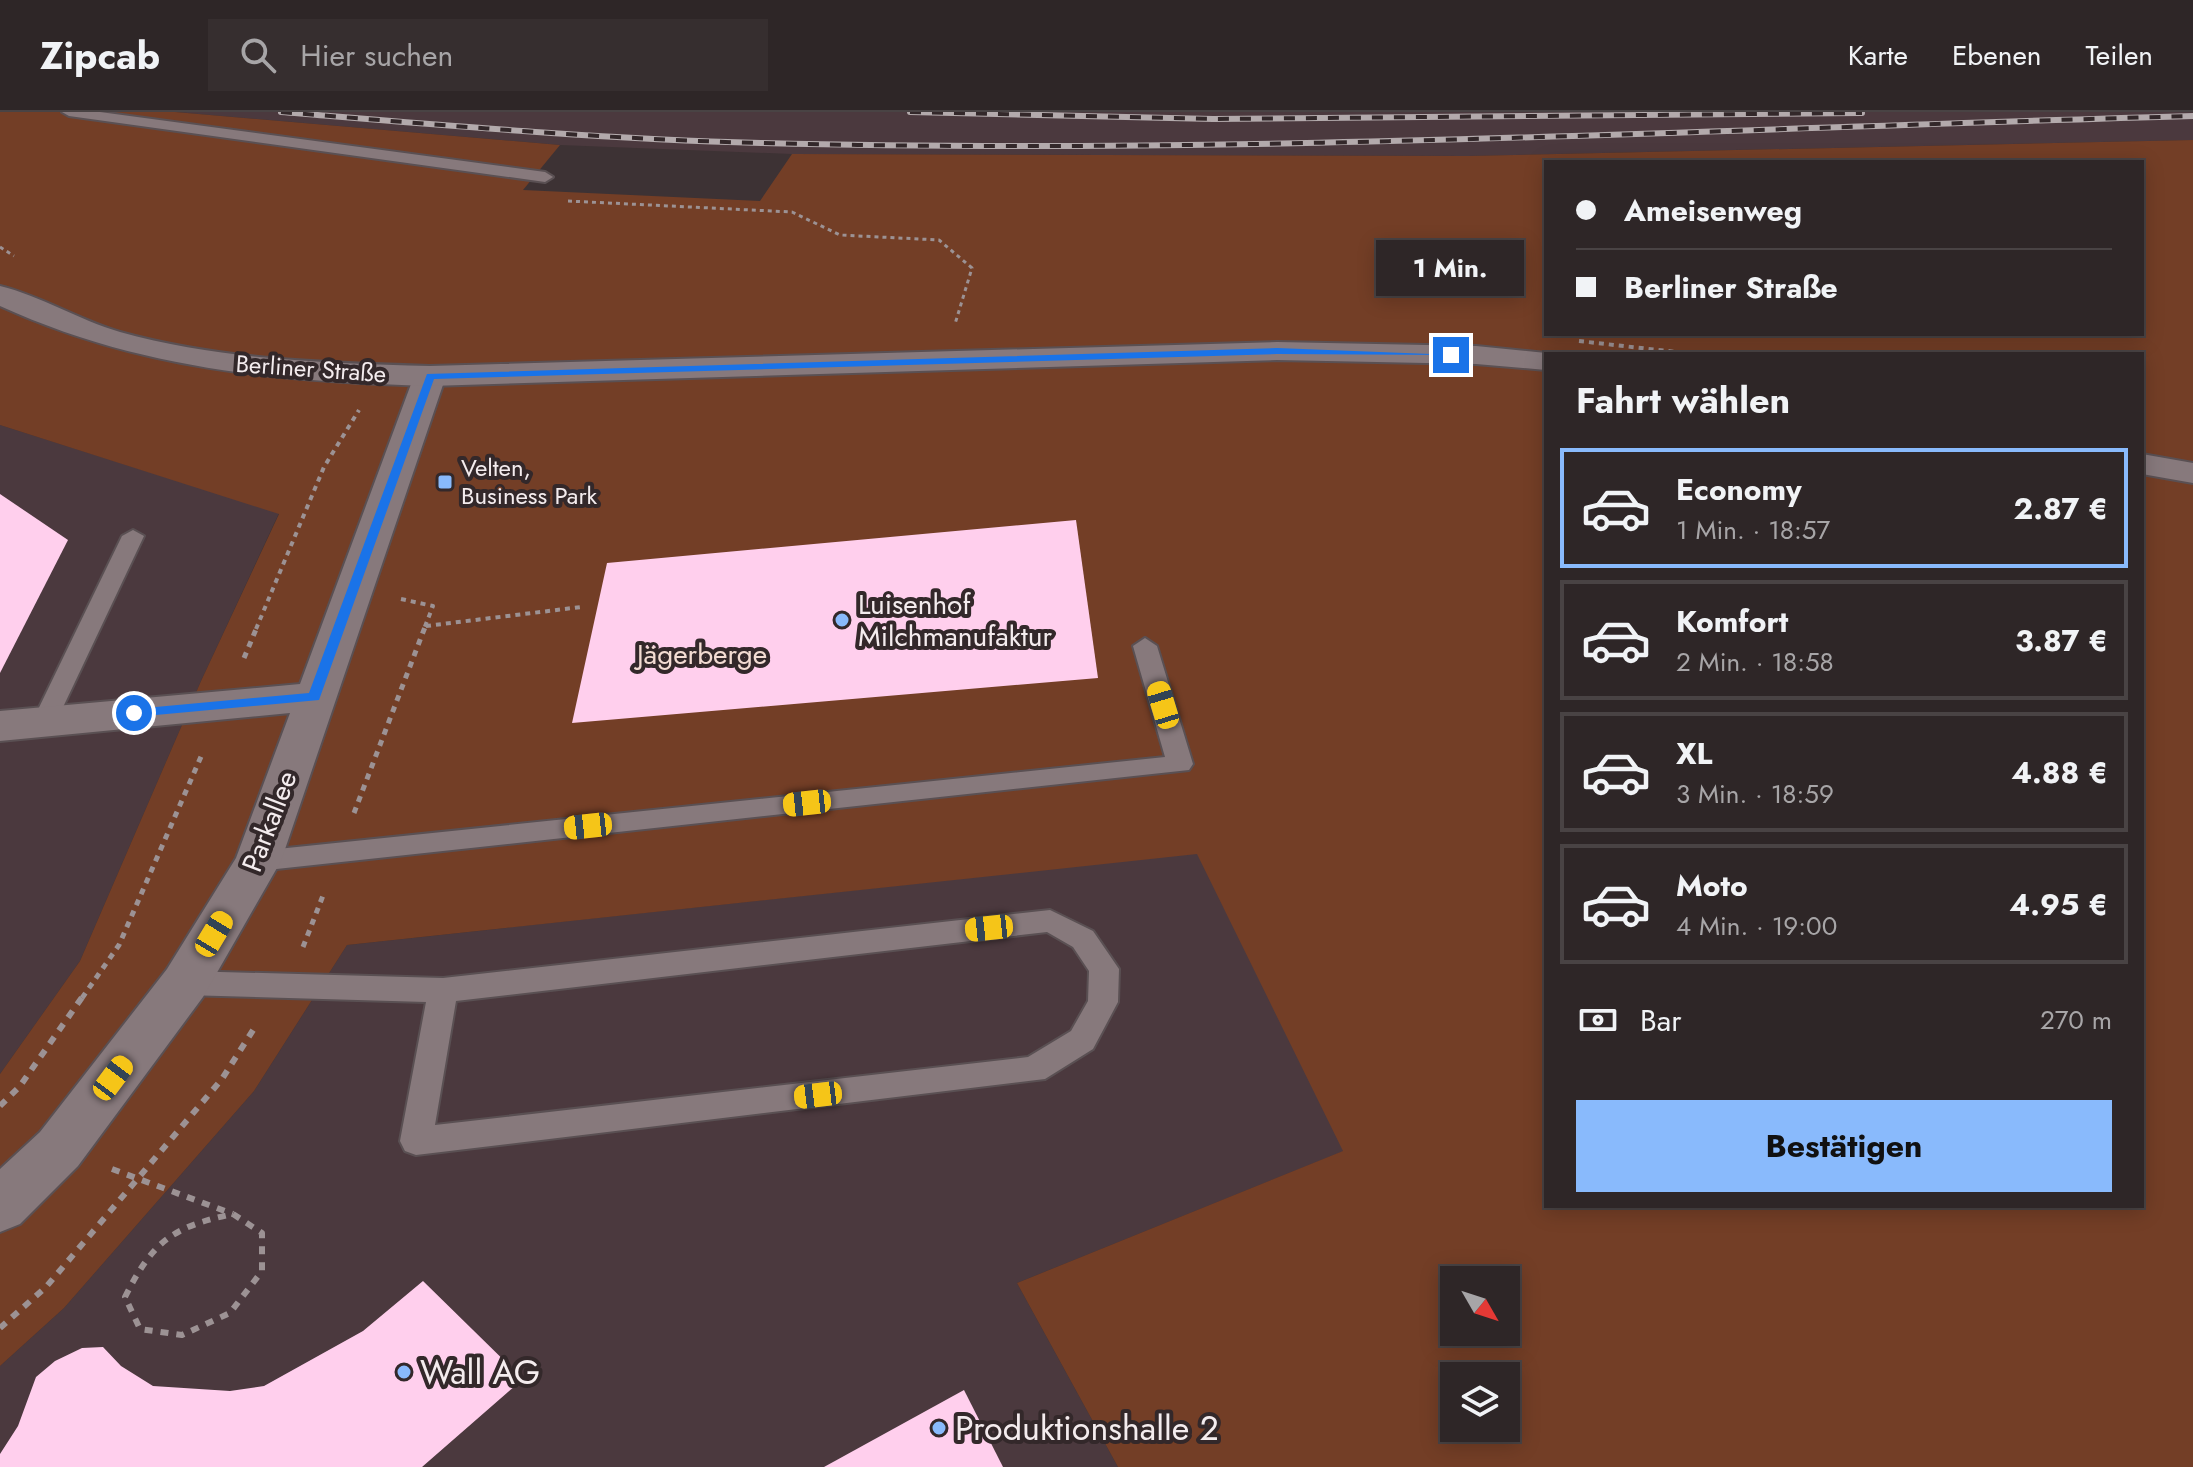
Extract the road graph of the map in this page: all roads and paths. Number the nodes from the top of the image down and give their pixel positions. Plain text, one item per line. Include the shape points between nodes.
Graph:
1 (69, 112) edge
2 (545, 177) dead end
3 (561, 201) dead end
4 (0, 295) edge
5 (953, 332) dead end
6 (1544, 361) edge
7 (430, 376) junction
8 (2144, 464) edge
9 (2193, 473) edge
10 (133, 536) dead end
11 (581, 607) dead end
12 (426, 626) dead end
13 (1145, 646) dead end
14 (314, 697) junction
15 (44, 722) junction
16 (0, 726) edge
17 (258, 861) junction
18 (185, 983) junction
19 (443, 990) junction
20 (59, 1149) junction
21 (0, 1206) edge
22 (233, 1214) junction

1 - 2 lane
3 - 5 path via 792,212 840,235 939,240 972,268
4 - 7 main road, Berliner Straße via 50,320 173,357 305,373
6 - 7 main road, Berliner Straße via 1277,351
7 - 14 main road, Parkallee
8 - 9 main road
10 - 15 lane
11 - 12 path
13 - 17 lane via 1180,764
14 - 15 main road
14 - 17 main road, Parkallee
15 - 16 main road
17 - 18 main road, Parkallee
18 - 19 lane
18 - 20 main road, Parkallee
19 - 19 lane via 1050,921 1083,939 1104,969 1103,1002 1082,1040 1034,1070 416,1141
20 - 21 main road, Parkallee
20 - 22 path
22 - 22 path via 262,1233 262,1271 230,1313 182,1335 140,1329 125,1297 145,1255 186,1223

